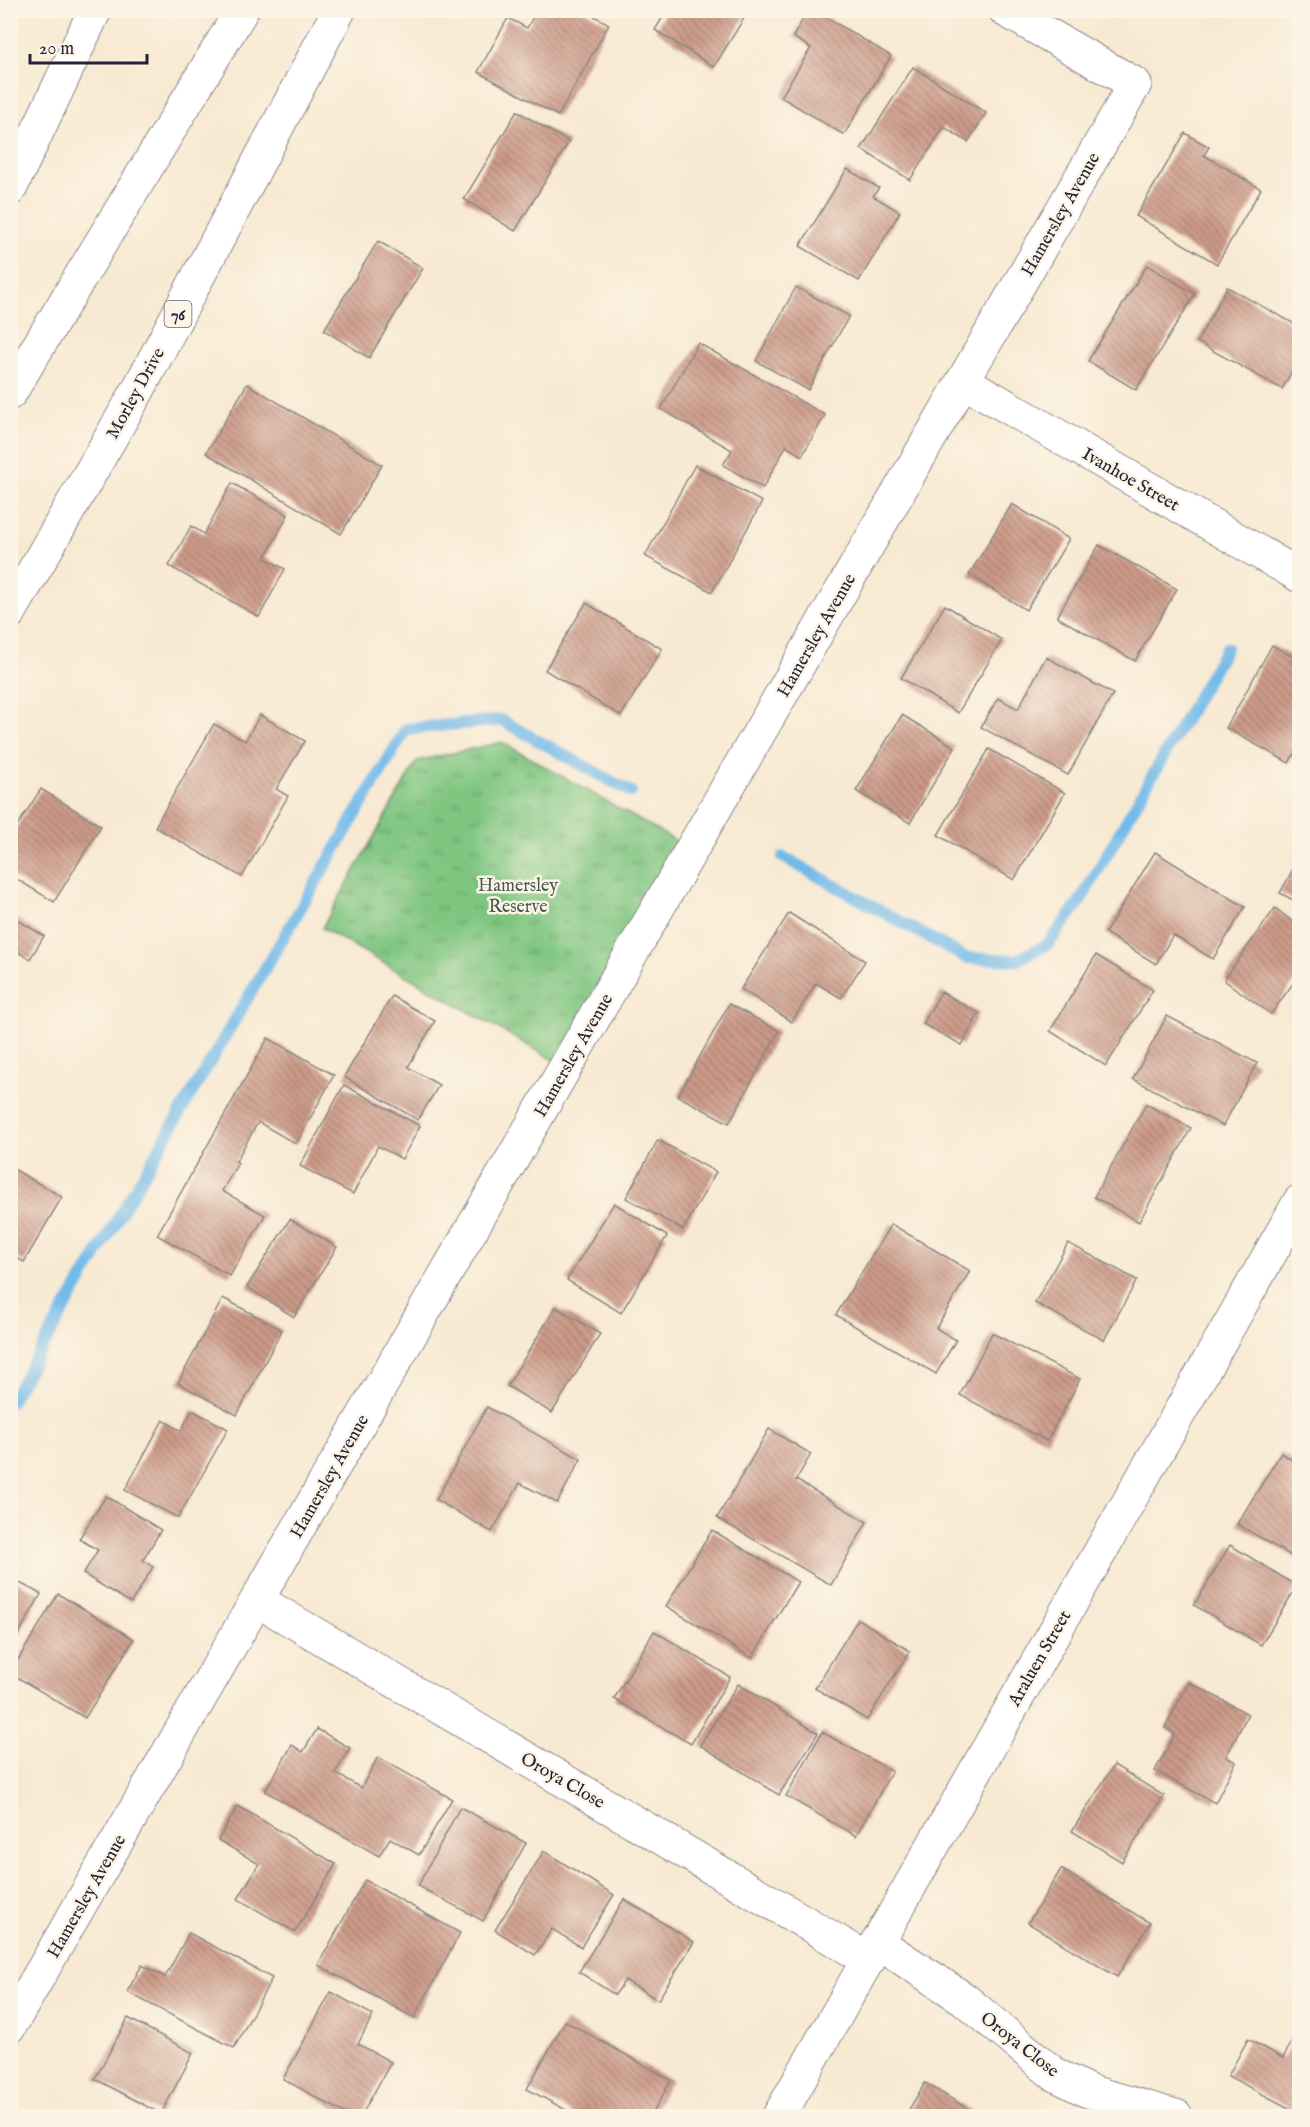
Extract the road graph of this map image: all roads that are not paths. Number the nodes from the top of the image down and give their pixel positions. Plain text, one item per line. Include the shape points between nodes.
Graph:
1 (95, 10) edge
2 (242, 10) edge
3 (339, 10) edge
4 (1005, 10) edge
5 (10, 189) edge
6 (963, 381) junction
7 (10, 393) edge
8 (1299, 576) edge
9 (10, 612) edge
10 (1299, 1201) edge
11 (257, 1600) junction
12 (873, 1951) junction
13 (10, 2026) edge
14 (779, 2116) edge
15 (1176, 2116) edge

1 - 5 street
2 - 7 street
3 - 9 street, Morley Drive / 76 via 137,392
4 - 6 street, Hamersley Avenue via 1135,84
6 - 8 street, Ivanhoe Street
6 - 11 street, Hamersley Avenue
10 - 12 street, Araluen Street
11 - 12 street, Oroya Close
11 - 13 street, Hamersley Avenue
12 - 14 street, Araluen Street
12 - 15 street, Oroya Close via 964,1999 1054,2073 1088,2091

